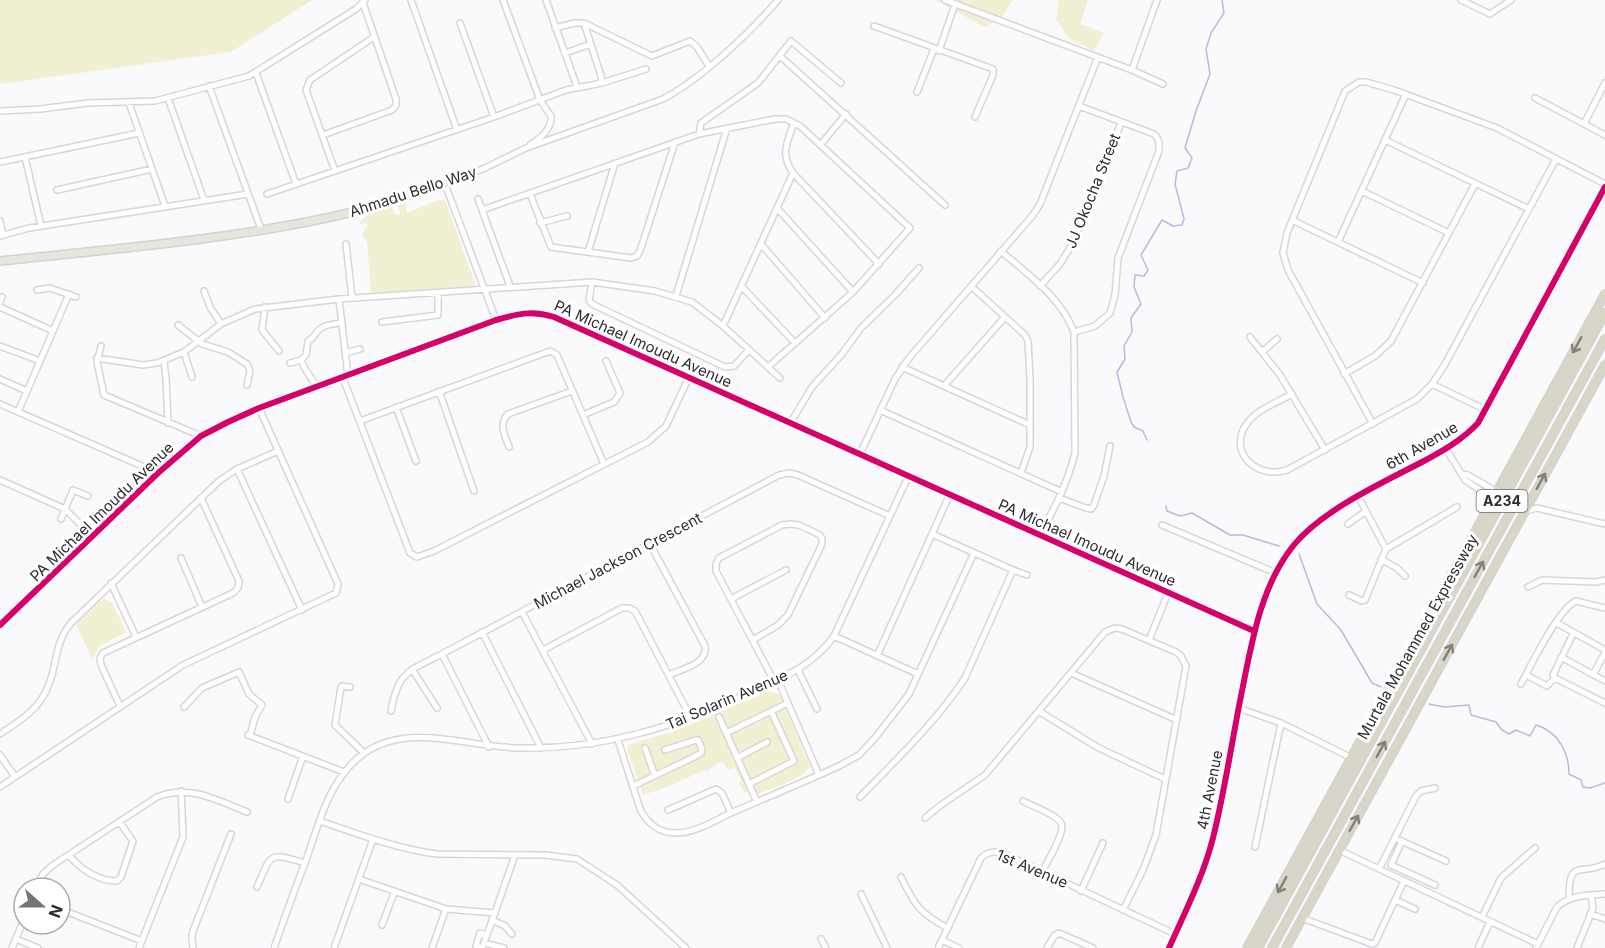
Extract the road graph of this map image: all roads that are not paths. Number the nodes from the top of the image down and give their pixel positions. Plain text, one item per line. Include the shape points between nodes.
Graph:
1 (411, 0) edge
2 (503, 0) edge
3 (546, 0) edge
4 (778, 0) edge
5 (945, 0) edge
6 (1157, 0) edge
7 (1461, 0) edge
8 (1511, 0) edge
9 (364, 1) edge
10 (954, 4) junction
11 (460, 23) dead end
12 (584, 23) junction
13 (874, 26) dead end
14 (555, 28) junction
15 (375, 37) junction
16 (591, 44) junction
17 (937, 50) junction
18 (565, 52) junction
19 (780, 56) junction
20 (1098, 57) junction
21 (710, 66) junction
22 (646, 69) dead end
23 (1132, 70) junction
24 (256, 73) junction
25 (602, 83) junction
26 (841, 83) dead end
27 (1605, 83) edge
28 (1162, 84) dead end
29 (209, 87) junction
30 (577, 87) junction
31 (917, 92) dead end
32 (1406, 94) junction
33 (168, 98) junction
34 (1535, 98) dead end
35 (540, 100) junction
36 (129, 103) junction
37 (1079, 106) junction
38 (0, 111) edge
39 (846, 114) junction
40 (494, 117) junction
41 (975, 117) dead end
42 (794, 123) junction
43 (1121, 123) junction
44 (1584, 124) junction
45 (727, 128) junction
46 (457, 130) junction
47 (139, 133) junction
48 (699, 134) junction
49 (323, 135) junction
50 (1605, 135) edge
51 (1385, 140) junction
52 (675, 142) junction
53 (820, 144) junction
54 (526, 148) junction
55 (25, 157) junction
56 (1556, 159) junction
57 (0, 162) edge
58 (615, 163) junction
59 (152, 169) junction
60 (335, 171) junction
61 (793, 173) junction
62 (296, 184) junction
63 (445, 184) junction
64 (1475, 184) junction
65 (1605, 186) edge
66 (57, 190) dead end
67 (1362, 191) junction
68 (248, 194) junction
69 (267, 194) dead end
70 (530, 194) junction
71 (478, 199) dead end
72 (204, 200) junction
73 (945, 205) dead end
74 (165, 206) junction
75 (777, 208) junction
76 (1528, 209) junction
77 (482, 210) junction
78 (567, 216) dead end
79 (1292, 220) junction
80 (0, 221) edge
81 (540, 223) junction
82 (41, 226) junction
83 (261, 229) junction
84 (1449, 233) junction
85 (2, 236) edge
86 (1338, 242) junction
87 (346, 244) dead end
88 (761, 244) junction
89 (588, 252) junction
90 (1001, 252) junction
91 (0, 261) edge
92 (879, 264) junction
93 (919, 268) dead end
94 (592, 282) junction
95 (1423, 283) junction
96 (510, 286) junction
97 (971, 286) junction
98 (1040, 286) junction
99 (742, 287) junction
100 (37, 290) dead end
101 (485, 290) junction
102 (204, 291) dead end
103 (853, 292) junction
104 (438, 293) junction
105 (676, 296) junction
106 (352, 298) junction
107 (1603, 298) edge
108 (339, 299) junction
109 (0, 307) edge
110 (265, 307) junction
111 (1605, 313) edge
112 (1005, 317) junction
113 (825, 318) junction
114 (496, 320) junction
115 (382, 322) dead end
116 (342, 323) junction
117 (221, 324) junction
118 (178, 326) dead end
119 (723, 326) junction
120 (53, 331) junction
121 (1074, 332) junction
122 (1250, 337) dead end
123 (1277, 339) dead end
124 (1605, 339) edge
125 (197, 341) junction
126 (795, 343) junction
127 (0, 346) edge
128 (101, 346) dead end
129 (360, 350) dead end
130 (749, 350) junction
131 (279, 351) dead end
132 (184, 352) junction
133 (1262, 352) junction
134 (345, 353) junction
135 (97, 358) junction
136 (302, 360) junction
137 (40, 361) junction
138 (164, 361) junction
139 (606, 361) dead end
140 (290, 363) dead end
141 (1605, 365) edge
142 (768, 367) junction
143 (902, 367) junction
144 (1344, 374) junction
145 (345, 377) junction
146 (689, 377) junction
147 (192, 378) dead end
148 (780, 378) dead end
149 (0, 379) edge
150 (1432, 384) junction
151 (247, 385) dead end
152 (944, 386) junction
153 (317, 387) junction
154 (27, 391) junction
155 (439, 391) junction
156 (572, 391) junction
157 (1292, 394) junction
158 (0, 404) edge
159 (396, 407) junction
160 (259, 408) junction
161 (880, 410) junction
162 (1486, 410) junction
163 (18, 412) junction
164 (583, 415) junction
165 (360, 421) junction
166 (791, 422) junction
167 (168, 423) junction
168 (1373, 424) junction
169 (1030, 425) junction
170 (201, 436) junction
171 (1110, 446) dead end
172 (509, 447) dead end
173 (1446, 449) junction
174 (1325, 450) junction
175 (278, 451) junction
176 (860, 453) junction
177 (416, 461) dead end
178 (604, 464) junction
179 (237, 469) junction
180 (158, 473) junction
181 (1021, 474) junction
182 (909, 475) junction
183 (0, 480) edge
184 (474, 491) dead end
185 (950, 494) junction
186 (1060, 495) junction
187 (88, 496) dead end
188 (1358, 496) junction
189 (1495, 496) junction
190 (1532, 497) junction
191 (201, 498) junction
192 (1457, 507) dead end
193 (1537, 508) junction
194 (65, 509) junction
195 (1366, 511) junction
196 (1524, 512) junction
197 (890, 516) junction
198 (61, 519) dead end
199 (1348, 524) dead end
200 (1605, 524) edge
201 (1162, 525) dead end
202 (932, 534) junction
203 (1040, 535) junction
204 (92, 536) junction
205 (650, 544) junction
206 (1386, 549) junction
207 (974, 553) junction
208 (181, 558) dead end
209 (1381, 559) junction
210 (786, 570) dead end
211 (1013, 570) junction
212 (1276, 573) junction
213 (1027, 575) dead end
214 (1405, 576) dead end
215 (1605, 579) edge
216 (111, 583) junction
217 (1528, 587) dead end
218 (1168, 593) junction
219 (1349, 595) dead end
220 (731, 599) junction
221 (202, 607) junction
222 (1605, 608) edge
223 (302, 610) junction
224 (522, 612) junction
225 (1557, 623) junction
226 (0, 625) edge
227 (1254, 631) junction
228 (482, 633) junction
229 (1573, 634) junction
230 (834, 636) junction
231 (136, 637) junction
232 (753, 640) junction
233 (1149, 640) junction
234 (543, 650) junction
235 (1605, 651) edge
236 (442, 654) junction
237 (877, 656) junction
238 (1561, 657) junction
239 (412, 669) junction
240 (798, 670) junction
241 (1071, 673) junction
242 (918, 674) junction
243 (669, 675) junction
244 (1526, 675) junction
245 (1593, 675) junction
246 (1555, 678) junction
247 (776, 681) junction
248 (1605, 681) edge
249 (1521, 684) dead end
250 (350, 687) dead end
251 (1605, 702) edge
252 (788, 704) junction
253 (120, 706) junction
254 (184, 707) dead end
255 (437, 708) dead end
256 (1238, 708) junction
257 (817, 709) dead end
258 (391, 711) dead end
259 (771, 711) junction
260 (1040, 712) junction
261 (718, 717) dead end
262 (691, 718) junction
263 (1177, 720) junction
264 (1281, 723) junction
265 (726, 733) junction
266 (0, 734) edge
267 (618, 740) junction
268 (767, 742) dead end
269 (592, 744) junction
270 (489, 747) junction
271 (541, 748) junction
272 (645, 748) dead end
273 (665, 750) dead end
274 (364, 753) junction
275 (0, 755) edge
276 (303, 756) junction
277 (737, 758) junction
278 (1352, 758) junction
279 (344, 772) junction
280 (819, 775) junction
281 (655, 776) junction
282 (15, 777) junction
283 (1165, 778) junction
284 (748, 784) junction
285 (633, 786) junction
286 (0, 787) edge
287 (1435, 788) dead end
288 (181, 791) junction
289 (860, 796) dead end
290 (288, 799) dead end
291 (1023, 801) dead end
292 (757, 802) junction
293 (668, 810) dead end
294 (247, 812) dead end
295 (731, 813) junction
296 (1320, 814) junction
297 (926, 818) dead end
298 (320, 821) junction
299 (120, 824) junction
300 (231, 834) dead end
301 (1394, 838) junction
302 (373, 839) junction
303 (1402, 841) junction
304 (1103, 843) dead end
305 (1256, 847) dead end
306 (1534, 848) dead end
307 (1340, 850) junction
308 (69, 855) junction
309 (515, 855) junction
310 (1446, 861) dead end
311 (305, 863) junction
312 (1302, 864) junction
313 (1605, 864) edge
314 (1379, 868) junction
315 (1042, 872) junction
316 (42, 876) edge
317 (901, 877) dead end
318 (359, 879) junction
319 (1404, 880) junction
320 (1435, 885) dead end
321 (257, 887) dead end
322 (1081, 891) junction
323 (394, 893) junction
324 (861, 894) dead end
325 (1605, 894) edge
326 (1591, 895) junction
327 (1569, 899) junction
328 (1395, 900) junction
329 (446, 909) junction
330 (1415, 909) dead end
331 (1123, 910) junction
332 (495, 913) junction
333 (72, 914) edge
334 (1590, 914) junction
335 (1482, 917) junction
336 (1302, 918) junction
337 (1605, 919) edge
338 (492, 920) junction
339 (1490, 921) junction
340 (382, 925) dead end
341 (948, 928) junction
342 (512, 934) dead end
343 (1175, 934) junction
344 (17, 936) edge
345 (16, 939) junction
346 (821, 939) dead end
347 (942, 940) junction
348 (142, 941) junction
349 (1537, 946) edge
350 (12, 948) edge
351 (38, 948) edge
352 (139, 948) edge
353 (193, 948) edge
354 (273, 948) edge
355 (334, 948) edge
356 (432, 948) edge
357 (504, 948) edge
358 (686, 948) edge
359 (826, 948) edge
360 (887, 948) edge
361 (938, 948) edge
362 (959, 948) edge
363 (1047, 948) edge
364 (1093, 948) edge
365 (1169, 948) edge
366 (1247, 948) edge
367 (1258, 948) edge
368 (1272, 948) edge
369 (1286, 948) edge
370 (1478, 948) edge
371 (1576, 948) edge

1 - 46 street
2 - 35 street
3 - 14 street
4 - 21 street, Ahmadu Bello Way
5 - 10 street
6 - 23 street
7 - 8 street via 1490,14
9 - 15 street
9 - 24 street
10 - 17 street
10 - 20 street
11 - 40 street
12 - 14 street
12 - 16 street
12 - 21 street via 652,56 690,41
13 - 17 street
14 - 18 street
15 - 49 street via 307,85
15 - 49 street via 396,105 392,110
16 - 18 street
16 - 25 street
17 - 31 street
17 - 41 street via 993,69
18 - 30 street
19 - 26 street via 789,42 795,42
19 - 39 street
19 - 48 street via 758,83 701,123
20 - 23 street
20 - 37 street
21 - 54 street, Ahmadu Bello Way via 663,99
22 - 25 street
23 - 28 street
24 - 29 street
24 - 62 street
25 - 30 street
27 - 44 street
29 - 33 street
29 - 68 street
30 - 35 street
32 - 51 street
32 - 56 street via 1497,128
32 - 79 street via 1366,82 1345,91
33 - 36 street
33 - 72 street
34 - 44 street
35 - 40 street
35 - 54 street via 551,121 542,136
36 - 38 street
36 - 47 street
37 - 43 street
37 - 90 street via 1040,204
39 - 53 street
39 - 73 street
40 - 46 street
42 - 45 street via 775,119
42 - 53 street
42 - 61 street via 785,154
43 - 98 street, JJ Okocha Street via 1073,243
43 - 121 street via 1154,135 1159,139 1159,151 1118,258 1110,313 1095,326
44 - 50 street
45 - 48 street
45 - 105 street
46 - 60 street
47 - 55 street
47 - 59 street
48 - 52 street
49 - 60 street
51 - 64 street
51 - 67 street
52 - 58 street
52 - 89 street via 637,256
53 - 92 street via 909,225 909,232
54 - 63 street, Ahmadu Bello Way
55 - 57 street
55 - 82 street
56 - 65 street
56 - 76 street
58 - 70 street
58 - 89 street
59 - 66 street
59 - 74 street
60 - 62 street
61 - 75 street
61 - 92 street
62 - 69 street
63 - 83 main road, Ahmadu Bello Way via 361,210
63 - 101 street
64 - 76 street
64 - 84 street
65 - 162 street, 6th Avenue
67 - 84 street
67 - 86 street
68 - 72 street
68 - 83 street
70 - 77 street
70 - 81 street
71 - 77 street
72 - 74 street
74 - 82 street
75 - 88 street
75 - 103 street
76 - 150 street
77 - 96 street
78 - 81 street
79 - 86 street
79 - 144 street via 1283,244 1285,262
80 - 85 street
81 - 89 street via 551,247
82 - 85 street
83 - 91 main road, Ahmadu Bello Way
84 - 95 street
86 - 95 street
87 - 106 street
88 - 99 street
88 - 113 street
90 - 97 street
90 - 98 street
92 - 103 street
93 - 166 street via 861,328 812,387
94 - 96 street
94 - 105 street
94 - 130 street via 592,304 725,367 734,366
95 - 144 street via 1391,341 1375,356
96 - 101 street
97 - 112 street
97 - 143 street
98 - 121 street via 1064,309
99 - 119 street
99 - 126 street
100 - 120 street via 50,288 73,296
101 - 104 street
101 - 114 street
102 - 117 street
103 - 113 street
104 - 106 street
104 - 115 street via 438,315
105 - 119 street via 692,302
106 - 108 street
107 -> 189 highway, Murtala Mohammed Expressway
108 - 110 street
108 - 116 street
109 - 120 street
110 - 117 street
110 - 131 street via 262,330
111 - 312 highway, Murtala Mohammed Expressway / A234
112 - 152 street
112 - 169 street via 1025,335 1029,346
113 - 126 street
114 - 145 street, PA Michael Imoudu Avenue
114 - 146 street, PA Michael Imoudu Avenue via 530,312 554,316
116 - 134 street
116 - 136 street via 319,329 308,341
117 - 125 street
118 - 125 street
119 - 130 street
120 - 137 street
121 - 186 street via 1075,453
122 - 133 street
123 - 133 street
368 -> 124 highway, Murtala Mohammed Expressway / A234
125 - 132 street
125 - 151 street via 247,364
126 - 142 street
127 - 137 street
128 - 135 street
129 - 134 street
130 - 142 street
132 - 138 street
132 - 147 street
133 - 157 street
134 - 145 street
135 - 138 street via 143,365
135 - 167 street via 104,395
136 - 140 street
136 - 153 street via 303,368
137 - 154 street
138 - 167 street
139 - 164 street via 620,393 614,402
190 -> 141 highway
142 - 148 street
143 - 152 street
143 - 161 street
144 - 168 street
145 - 153 street, PA Michael Imoudu Avenue
145 - 165 street
146 - 166 street, PA Michael Imoudu Avenue
146 - 178 street via 666,426 648,442
149 - 154 street
150 - 162 street
150 - 168 street via 1417,399
152 - 169 street
153 - 160 street, PA Michael Imoudu Avenue
154 - 163 street
155 - 156 street via 550,351 557,355
155 - 159 street
155 - 184 street
156 - 164 street
156 - 172 street via 508,414 502,426
157 - 174 street
157 - 174 street via 1250,420 1242,437 1244,455 1261,471 1279,473
158 - 163 street
159 - 165 street
159 - 177 street
160 - 170 street, PA Michael Imoudu Avenue
160 - 175 street
161 - 176 street
161 - 181 street
162 - 173 street, 6th Avenue via 1468,434
163 - 180 street
164 - 178 street
165 - 178 street via 410,553 417,557
166 - 176 street, PA Michael Imoudu Avenue
167 - 170 street
168 - 174 street
169 - 181 street via 1030,447
170 - 180 street, PA Michael Imoudu Avenue
171 - 186 street via 1091,509
173 - 188 street, 6th Avenue
173 - 189 street via 1461,474
175 - 179 street
175 - 223 street via 338,584 336,593
176 - 182 street, PA Michael Imoudu Avenue
179 - 191 street
179 - 223 street
180 - 204 street, PA Michael Imoudu Avenue
181 - 186 street
182 - 185 street, PA Michael Imoudu Avenue
182 - 197 street, Tai Solarin Avenue
183 - 194 street
185 - 202 street
185 - 203 street, PA Michael Imoudu Avenue
186 - 203 street
187 - 194 street via 74,490
188 - 195 street
188 - 212 street, 6th Avenue via 1304,534
189 - 278 highway, Murtala Mohammed Expressway
190 - 193 street
190 - 196 highway
191 - 216 street
191 - 221 street via 239,581 233,593
192 - 206 street
193 - 196 street
193 - 200 street
194 - 198 street
194 - 204 street
195 - 199 street
195 - 206 street
307 -> 196 highway
197 - 205 street, Michael Jackson Crescent via 789,473
197 - 230 street, Tai Solarin Avenue
201 - 212 street
202 - 207 street
202 - 237 street
203 - 218 street, PA Michael Imoudu Avenue
204 - 226 street, PA Michael Imoudu Avenue
205 - 224 street, Michael Jackson Crescent
205 - 243 street via 705,646 703,659
206 - 209 street
207 - 211 street
207 - 242 street
208 - 221 street
209 - 214 street
209 - 219 street via 1365,600
210 - 220 street
211 - 213 street
211 - 289 street via 965,678 905,751
212 - 227 street, 6th Avenue
215 - 217 street via 1542,580
216 - 231 street
216 - 266 street via 64,632 50,684 36,707
218 - 227 street, PA Michael Imoudu Avenue
218 - 233 street
220 - 232 street
220 - 232 street via 716,571 719,558 782,525 799,525 820,535 822,544 788,615
221 - 231 street
222 - 225 street via 1576,601
223 - 253 street via 183,665
224 - 228 street, Michael Jackson Crescent
224 - 234 street
225 - 229 street
225 - 244 street
227 - 256 street, 4th Avenue
228 - 236 street, Michael Jackson Crescent
228 - 271 street
229 - 235 street
229 - 238 street
230 - 237 street
230 - 240 street, Tai Solarin Avenue via 824,650
231 - 253 street via 100,658
232 - 247 street
233 - 241 street via 1122,629 1110,629
233 - 263 street via 1185,660
234 - 243 street via 622,608 629,608
234 - 269 street
235 - 245 street
236 - 239 street, Michael Jackson Crescent
236 - 270 street
237 - 242 street
238 - 245 street
238 - 246 street
239 - 255 street
239 - 258 street via 399,681
240 - 247 street, Tai Solarin Avenue
240 - 257 street
241 - 260 street
241 - 263 street
242 - 280 street via 899,708 859,755
243 - 262 street
244 - 246 street via 1547,686
244 - 249 street
245 - 248 street
246 - 251 street
247 - 252 street
247 - 262 street, Tai Solarin Avenue
250 - 274 street via 341,687 335,725
252 - 259 street
252 - 280 street
253 - 282 street
254 - 276 street via 202,688 238,672 249,694 262,705 250,735
256 - 264 street
256 - 343 street, 4th Avenue via 1208,855
259 - 265 street
259 - 284 street via 794,761
260 - 283 street via 1099,748
260 - 297 street via 986,776
261 - 265 street
262 - 267 street, Tai Solarin Avenue
263 - 283 street
264 - 278 street
264 - 305 street
265 - 277 street
267 - 269 street, Tai Solarin Avenue
267 - 285 street
268 - 277 street
269 - 271 street, Tai Solarin Avenue
270 - 271 street, Tai Solarin Avenue
270 - 274 street, Tai Solarin Avenue via 409,737 382,742
272 - 281 street
273 - 281 street via 696,740 702,749
274 - 279 street, Tai Solarin Avenue
275 - 282 street
276 - 279 street
276 - 290 street
277 - 284 street
278 - 296 highway, Murtala Mohammed Expressway
279 - 298 street, Tai Solarin Avenue
280 - 292 street
281 - 285 street
282 - 286 street
283 - 331 street via 1152,845
284 - 292 street
285 - 295 street via 645,819 667,832 689,831
287 - 301 street via 1416,796
288 - 294 street via 206,795
288 - 299 street via 158,797
288 - 348 street via 183,837
291 - 315 street via 1054,816 1062,825
292 - 295 street
293 - 295 street via 716,789
296 - 312 highway
296 -> 366 highway, Murtala Mohammed Expressway
298 - 302 street
298 - 311 street, Tai Solarin Avenue
299 - 308 street
299 - 308 street via 133,841 117,880 83,870
300 - 353 street via 193,931
301 - 303 street
301 - 314 street
302 - 309 street via 438,854
302 - 318 street
303 - 310 street
303 - 320 street via 1391,865
304 - 322 street
306 - 335 street via 1501,878
307 - 314 street
307 - 336 highway
308 - 316 street
309 - 332 street
309 - 358 street via 578,859 617,885
311 - 321 street via 273,856
311 - 354 street, Tai Solarin Avenue
312 - 367 highway, Murtala Mohammed Expressway / A234
313 - 327 street via 1574,872
314 - 319 street
315 - 322 street, 1st Avenue
315 - 341 street, 1st Avenue via 999,853 986,853
317 - 341 street via 919,910
318 - 323 street
318 - 355 street
319 - 328 street
319 - 335 street
322 - 331 street, 1st Avenue
323 - 329 street
323 - 340 street
324 - 360 street
325 - 326 street
326 - 327 street
326 - 334 street
327 - 349 street via 1557,907
328 - 330 street
328 - 336 street via 1372,944
329 - 332 street
329 - 356 street
331 - 343 street, 1st Avenue
332 - 338 street
333 - 348 street
334 - 337 street
334 - 371 street
335 - 339 street
336 - 369 highway
338 - 342 street
338 - 357 street via 487,935 480,933 476,945
339 - 349 street
339 - 370 street
341 - 347 street, 1st Avenue
343 - 365 street, 4th Avenue
344 - 345 street
345 - 350 street
345 - 351 street
346 - 359 street
347 - 361 street, 1st Avenue
347 - 362 street
348 - 352 street
363 - 364 street via 1059,933

